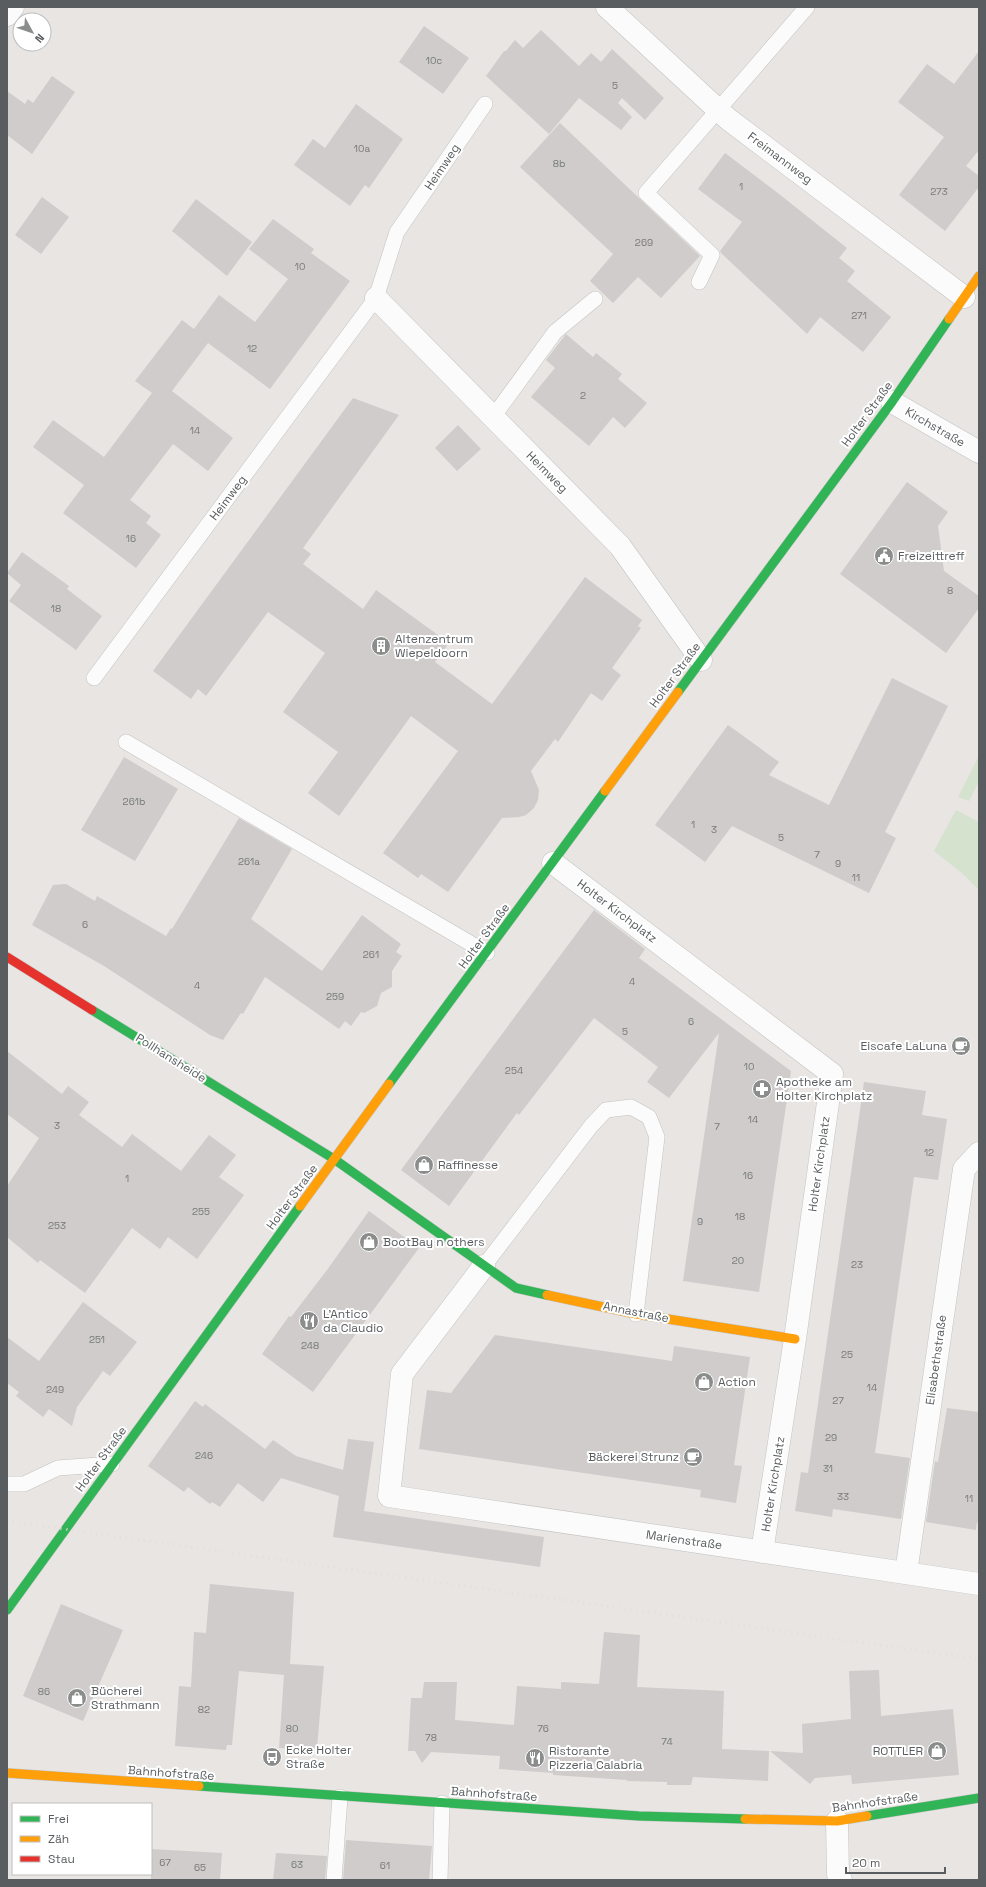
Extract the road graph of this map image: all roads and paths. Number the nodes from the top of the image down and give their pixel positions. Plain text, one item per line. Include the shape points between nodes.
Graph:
1 (13, 7) edge
2 (607, 7) edge
3 (807, 7) edge
4 (7, 15) edge
5 (485, 104) dead end
6 (718, 110) junction
7 (979, 276) edge
8 (699, 282) dead end
9 (964, 297) junction
10 (376, 298) junction
11 (595, 299) dead end
12 (892, 402) junction
13 (493, 417) junction
14 (979, 452) edge
15 (701, 660) junction
16 (94, 678) dead end
17 (126, 742) dead end
18 (553, 863) junction
19 (487, 953) junction
20 (7, 957) edge
21 (979, 1152) edge
22 (334, 1159) junction
23 (484, 1266) junction
24 (636, 1314) junction
25 (795, 1339) junction
26 (112, 1464) junction
27 (7, 1484) edge
28 (762, 1552) junction
29 (906, 1573) junction
30 (979, 1584) edge
31 (7, 1610) edge
32 (7, 1772) edge
33 (340, 1796) junction
34 (979, 1798) edge
35 (442, 1803) junction
36 (837, 1821) junction
37 (334, 1880) edge
38 (440, 1880) edge
39 (841, 1880) edge

1 - 4 street
2 - 6 street, Freimannweg
3 - 6 lane
5 - 10 lane, Heimweg via 398,232
6 - 8 lane via 646,193 712,255
6 - 9 street, Freimannweg
7 - 9 street, Holter Straße
9 - 12 street, Holter Straße
10 - 13 street, Heimweg
10 - 16 lane, Heimweg
11 - 13 lane via 555,332
12 - 14 street, Kirchstraße
12 - 15 street, Holter Straße
13 - 15 street, Heimweg via 620,546
15 - 18 street, Holter Straße
17 - 19 lane
18 - 19 street, Holter Straße
18 - 25 street, Holter Kirchplatz via 832,1074
19 - 22 street, Holter Straße
20 - 22 street, Pollhansheide
21 - 29 street, Elisabethstraße via 964,1168
22 - 23 street, Annastraße
22 - 26 street, Holter Straße
23 - 24 street, Annastraße via 516,1288
23 - 24 lane via 591,1126 606,1110 631,1107 649,1117 657,1138
23 - 28 street, Marienstraße via 402,1374 389,1496
24 - 25 street, Annastraße
25 - 28 street, Holter Kirchplatz
26 - 27 lane via 58,1468 24,1484
26 - 31 street, Holter Straße
28 - 29 street, Marienstraße
29 - 30 street, Marienstraße
32 - 33 street, Bahnhofstraße
33 - 35 street, Bahnhofstraße
33 - 37 lane
34 - 36 street, Bahnhofstraße
35 - 36 street, Bahnhofstraße via 639,1816
35 - 38 lane
36 - 39 street via 838,1874

